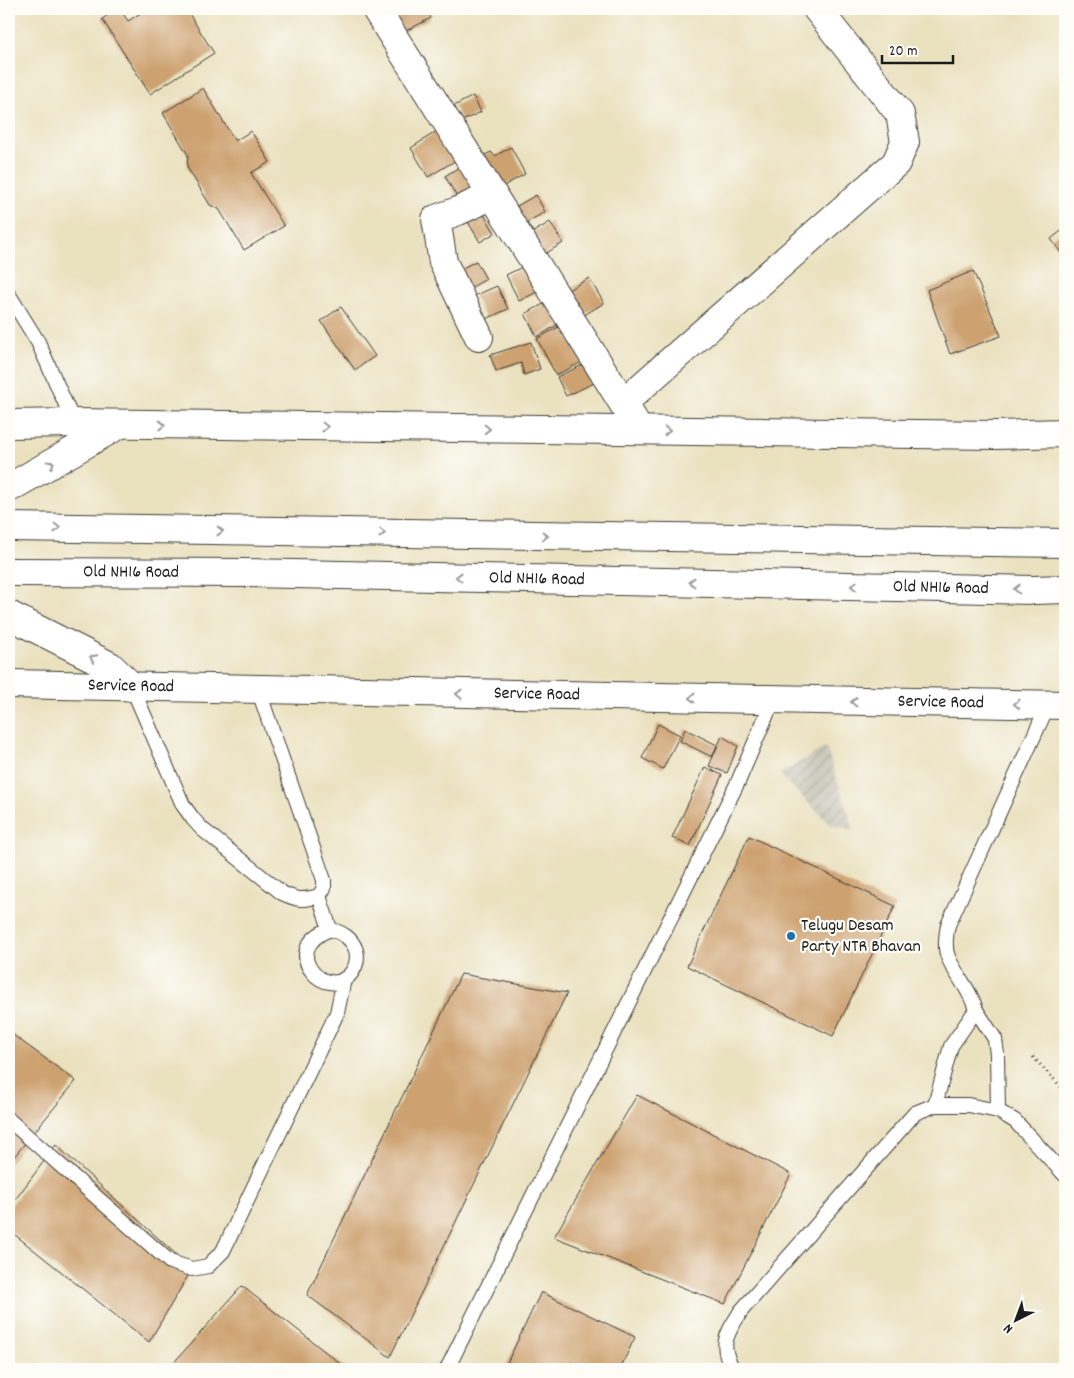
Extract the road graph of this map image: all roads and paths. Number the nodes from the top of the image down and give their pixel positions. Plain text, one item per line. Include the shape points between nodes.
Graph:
1 (376, 9) edge
2 (817, 9) edge
3 (493, 195) junction
4 (9, 295) edge
5 (479, 337) dead end
6 (623, 402) junction
7 (74, 423) junction
8 (9, 424) edge
9 (120, 424) junction
10 (640, 430) junction
11 (1065, 433) edge
12 (9, 488) edge
13 (9, 527) edge
14 (1065, 543) edge
15 (9, 572) edge
16 (1065, 589) edge
17 (9, 615) edge
18 (9, 684) edge
19 (132, 686) junction
20 (258, 689) junction
21 (773, 700) junction
22 (1057, 705) edge
23 (319, 896) junction
24 (330, 929) junction
25 (344, 979) junction
26 (976, 1010) junction
27 (1033, 1057) dead end
28 (1065, 1091) edge
29 (934, 1105) junction
30 (998, 1111) junction
31 (9, 1120) edge
32 (1065, 1175) edge
33 (447, 1369) edge
34 (733, 1369) edge

1 - 3 street
2 - 6 street via 900,114 905,142 896,163
3 - 5 street via 436,219 442,262
3 - 6 street
4 - 7 lane via 38,342
6 - 10 street
7 - 8 street
7 - 9 street
9 -> 10 street
12 -> 9 street
10 -> 11 street
13 -> 14 street
16 -> 15 street, Old NH16 Road via 247,573
19 -> 17 street via 110,666
18 - 19 street, Service Road
19 - 20 street, Service Road
19 - 23 lane via 184,805 202,830 282,893 296,900
21 -> 20 street, Service Road
20 - 23 lane via 324,880
22 -> 21 street, Service Road
21 - 33 lane via 738,782
22 - 26 lane via 948,925 948,956 973,998
23 - 24 lane
24 - 25 lane via 352,940 357,952 357,963
24 - 25 lane via 310,944 307,964 324,981
25 - 31 lane via 337,1013 223,1251 208,1266 192,1269 170,1262
26 - 29 lane via 952,1046
26 - 30 lane via 995,1039
27 - 28 path
29 - 30 lane via 968,1105
29 - 34 lane via 915,1113 741,1312 726,1336 726,1357
30 - 32 lane via 1015,1121

